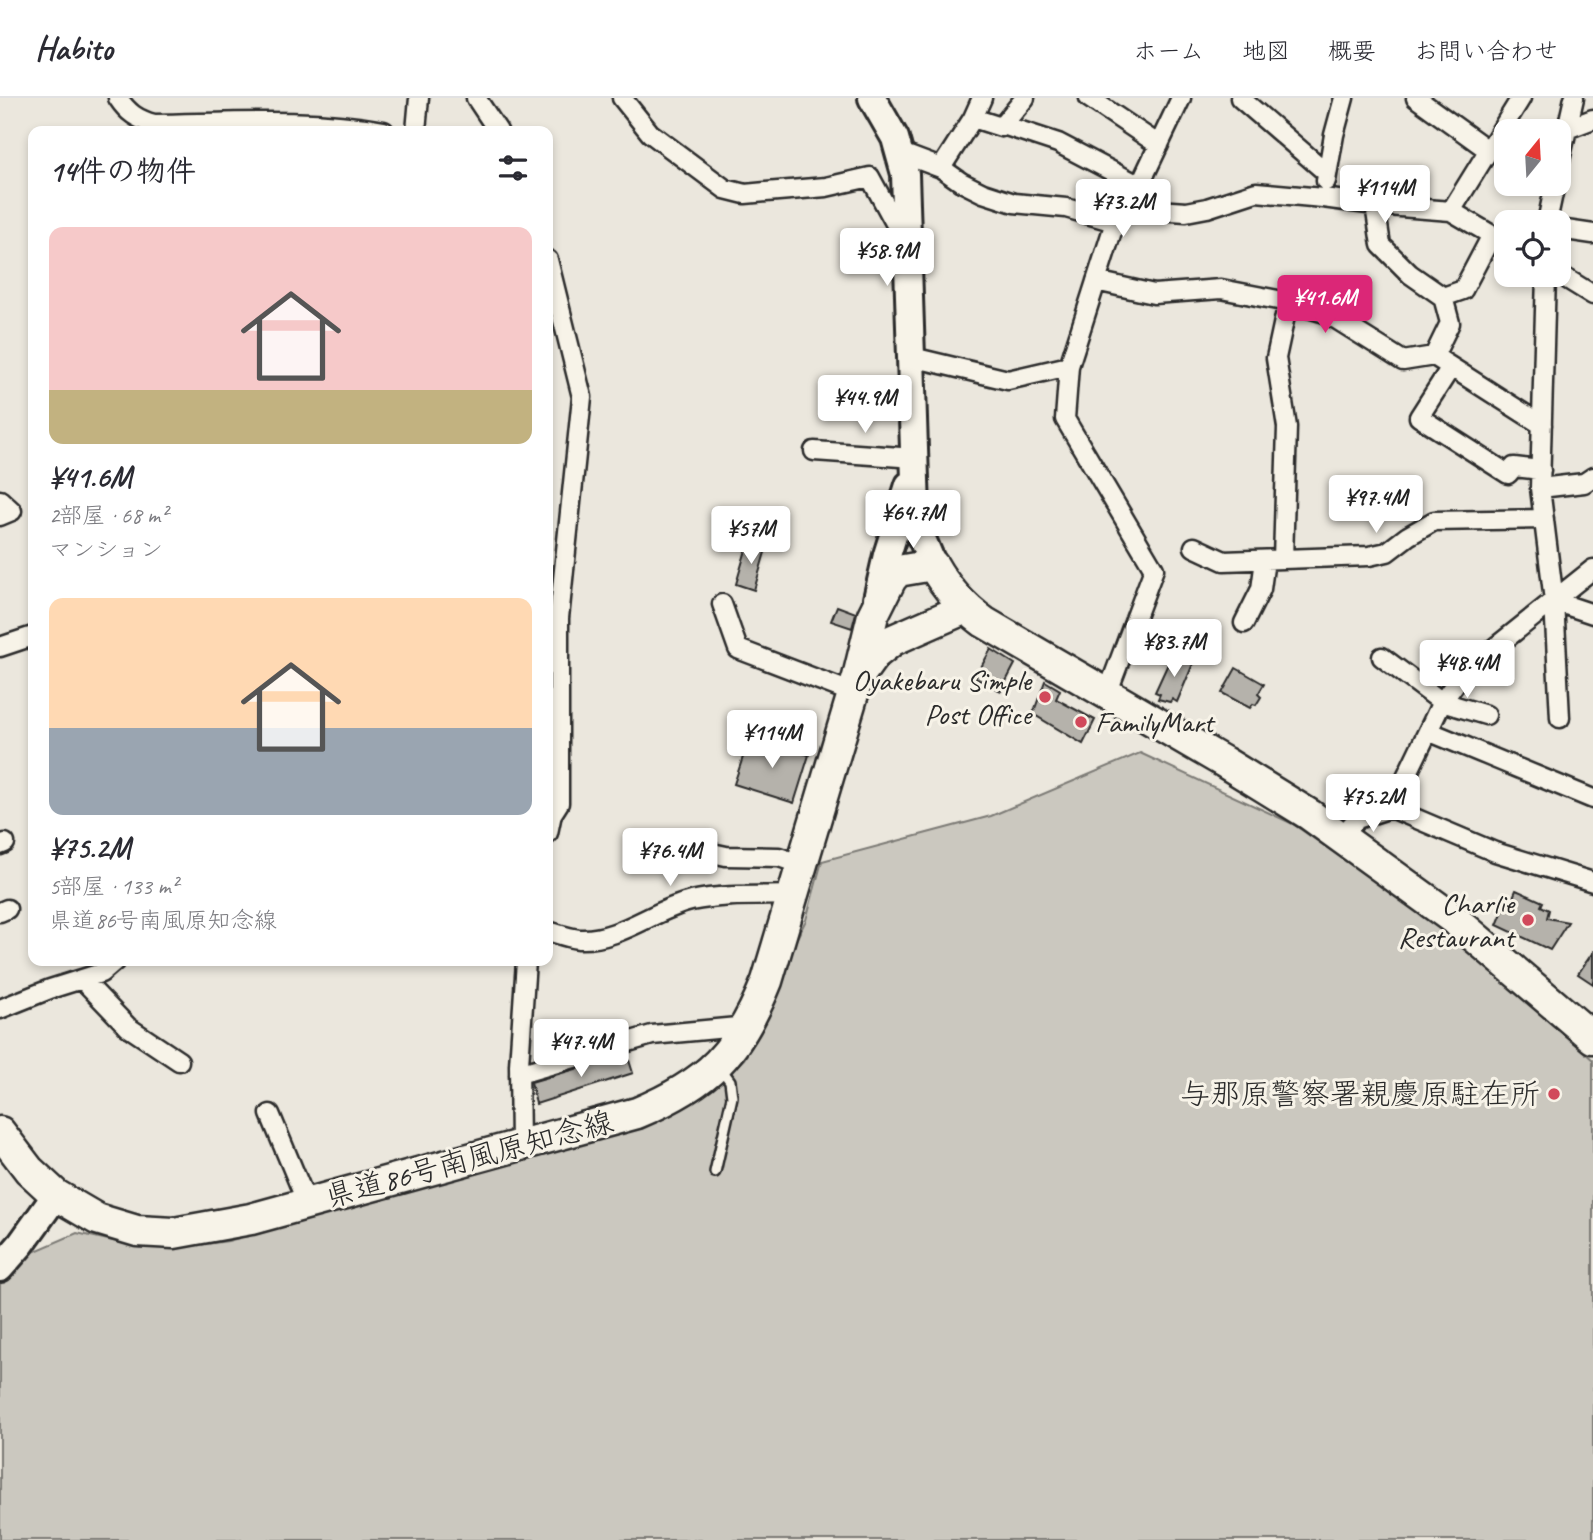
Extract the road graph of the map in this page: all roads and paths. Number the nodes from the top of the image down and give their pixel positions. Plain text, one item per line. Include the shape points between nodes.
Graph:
1 (118, 98) edge
2 (419, 98) edge
3 (476, 98) edge
4 (622, 98) edge
5 (872, 98) edge
6 (982, 98) edge
7 (1025, 98) edge
8 (1089, 98) edge
9 (1181, 98) edge
10 (1240, 98) edge
11 (1345, 98) edge
12 (1416, 98) edge
13 (1521, 98) edge
14 (1574, 98) edge
15 (974, 118) junction
16 (1593, 118) edge
17 (1569, 119) edge
18 (1003, 125) junction
19 (351, 126) edge
20 (416, 126) edge
21 (495, 126) edge
22 (1572, 127) edge
23 (1159, 145) junction
24 (1488, 150) junction
25 (901, 153) junction
26 (941, 168) junction
27 (1327, 173) junction
28 (1140, 186) junction
29 (1323, 198) junction
30 (1376, 205) junction
31 (1129, 208) junction
32 (1451, 211) junction
33 (1115, 222) junction
34 (909, 228) junction
35 (1571, 231) edge
36 (1593, 234) edge
37 (1494, 236) edge
38 (1494, 247) edge
39 (1096, 281) junction
40 (1571, 282) edge
41 (553, 285) edge
42 (1546, 287) edge
43 (1593, 295) edge
44 (1443, 297) junction
45 (1289, 302) junction
46 (1434, 356) junction
47 (912, 357) junction
48 (1069, 366) junction
49 (1451, 367) junction
50 (1542, 425) junction
51 (814, 451) dead end
52 (915, 465) junction
53 (1593, 477) edge
54 (1540, 479) junction
55 (0, 500) edge
56 (0, 516) edge
57 (1544, 519) junction
58 (1194, 547) dead end
59 (1274, 560) junction
60 (933, 565) junction
61 (1593, 569) edge
62 (1554, 601) junction
63 (722, 604) dead end
64 (966, 608) junction
65 (873, 614) junction
66 (1593, 614) edge
67 (1244, 623) dead end
68 (28, 638) edge
69 (0, 647) edge
70 (1382, 657) dead end
71 (855, 685) junction
72 (1107, 694) junction
73 (1441, 702) junction
74 (1486, 715) dead end
75 (1560, 718) dead end
76 (1428, 731) junction
77 (1593, 800) edge
78 (1391, 807) junction
79 (553, 812) edge
80 (1341, 837) junction
81 (674, 845) dead end
82 (802, 865) junction
83 (1593, 882) edge
84 (794, 895) junction
85 (553, 932) edge
86 (110, 966) edge
87 (526, 966) edge
88 (82, 979) junction
89 (0, 1009) edge
90 (748, 1026) junction
91 (1593, 1038) edge
92 (179, 1061) dead end
93 (718, 1064) junction
94 (519, 1074) junction
95 (270, 1114) dead end
96 (0, 1132) edge
97 (520, 1145) junction
98 (715, 1172) dead end
99 (56, 1195) junction
100 (307, 1203) junction
101 (0, 1268) edge

1 - 19 street via 137,119 154,124
2 - 20 street
3 - 21 street
4 - 34 street via 650,133 725,189 745,194 826,187 870,177 895,223
5 - 25 main road
6 - 15 street
7 - 18 street
8 - 23 street
9 - 23 street
10 - 27 street
11 - 27 street
12 - 24 street
13 - 24 street
14 - 17 street
15 - 18 street
15 - 26 street
16 - 22 street
18 - 28 street via 1058,143
23 - 28 street
24 - 32 street
25 - 26 street
25 - 34 main road
26 - 33 street via 983,193 1014,203 1066,208
27 - 29 street
28 - 31 street
29 - 30 street
29 - 31 street via 1256,192 1186,212
30 - 32 street
30 - 44 street via 1381,244 1410,274
31 - 33 street
32 - 37 street
33 - 39 street
34 - 47 main road
35 - 36 street
38 - 44 street via 1463,290
39 - 45 street via 1154,294 1221,289
39 - 48 street
40 - 43 street
41 - 79 street via 582,397 559,618 558,803
42 - 50 street
44 - 46 street via 1450,323
45 - 46 street via 1328,314 1403,361
45 - 59 street via 1276,358 1287,427
46 - 49 street
47 - 48 street via 1008,380
47 - 52 main road
48 - 72 street via 1065,419 1154,569
49 - 50 street
49 - 54 street via 1419,417 1508,474 1514,467
50 - 54 street
51 - 52 street
52 - 60 main road via 920,534
52 - 65 main road
53 - 54 street via 1584,482
54 - 57 street
55 - 56 street via 12,511
57 - 59 street via 1434,521 1387,552
57 - 62 street
58 - 59 street via 1224,561
59 - 67 street
60 - 64 main road
60 - 65 main road, 県道86号南風原知念線 via 898,571
61 - 62 street
62 - 66 street
62 - 73 street via 1463,673
62 - 75 street
63 - 71 street via 738,649
64 - 71 main road, 県道86号南風原知念線 via 893,640 874,655
64 - 72 main road
65 - 71 main road, 県道86号南風原知念線
68 - 69 street
70 - 73 street
71 - 82 main road, 県道86号南風原知念線
72 - 80 main road
73 - 74 street
73 - 76 street
76 - 77 street
76 - 78 street
78 - 80 street via 1357,820
78 - 83 street via 1495,852
80 - 91 main road via 1455,920
81 - 82 street via 726,856 779,857
82 - 84 main road, 県道86号南風原知念線
84 - 85 street via 726,895 690,901 608,936 579,939
84 - 90 main road, 県道86号南風原知念線
86 - 88 street
87 - 94 street
88 - 89 street
88 - 92 street via 128,1027
90 - 93 main road, 県道86号南風原知念線
90 - 94 street via 652,1035
93 - 97 main road, 県道86号南風原知念線 via 692,1086 637,1113
93 - 98 lane via 730,1081 732,1097
94 - 97 street
95 - 100 street
96 - 99 main road, 県道86号南風原知念線 via 29,1170
97 - 100 main road, 県道86号南風原知念線
99 - 100 main road, 県道86号南風原知念線 via 97,1219 137,1231 174,1233
99 - 101 main road

